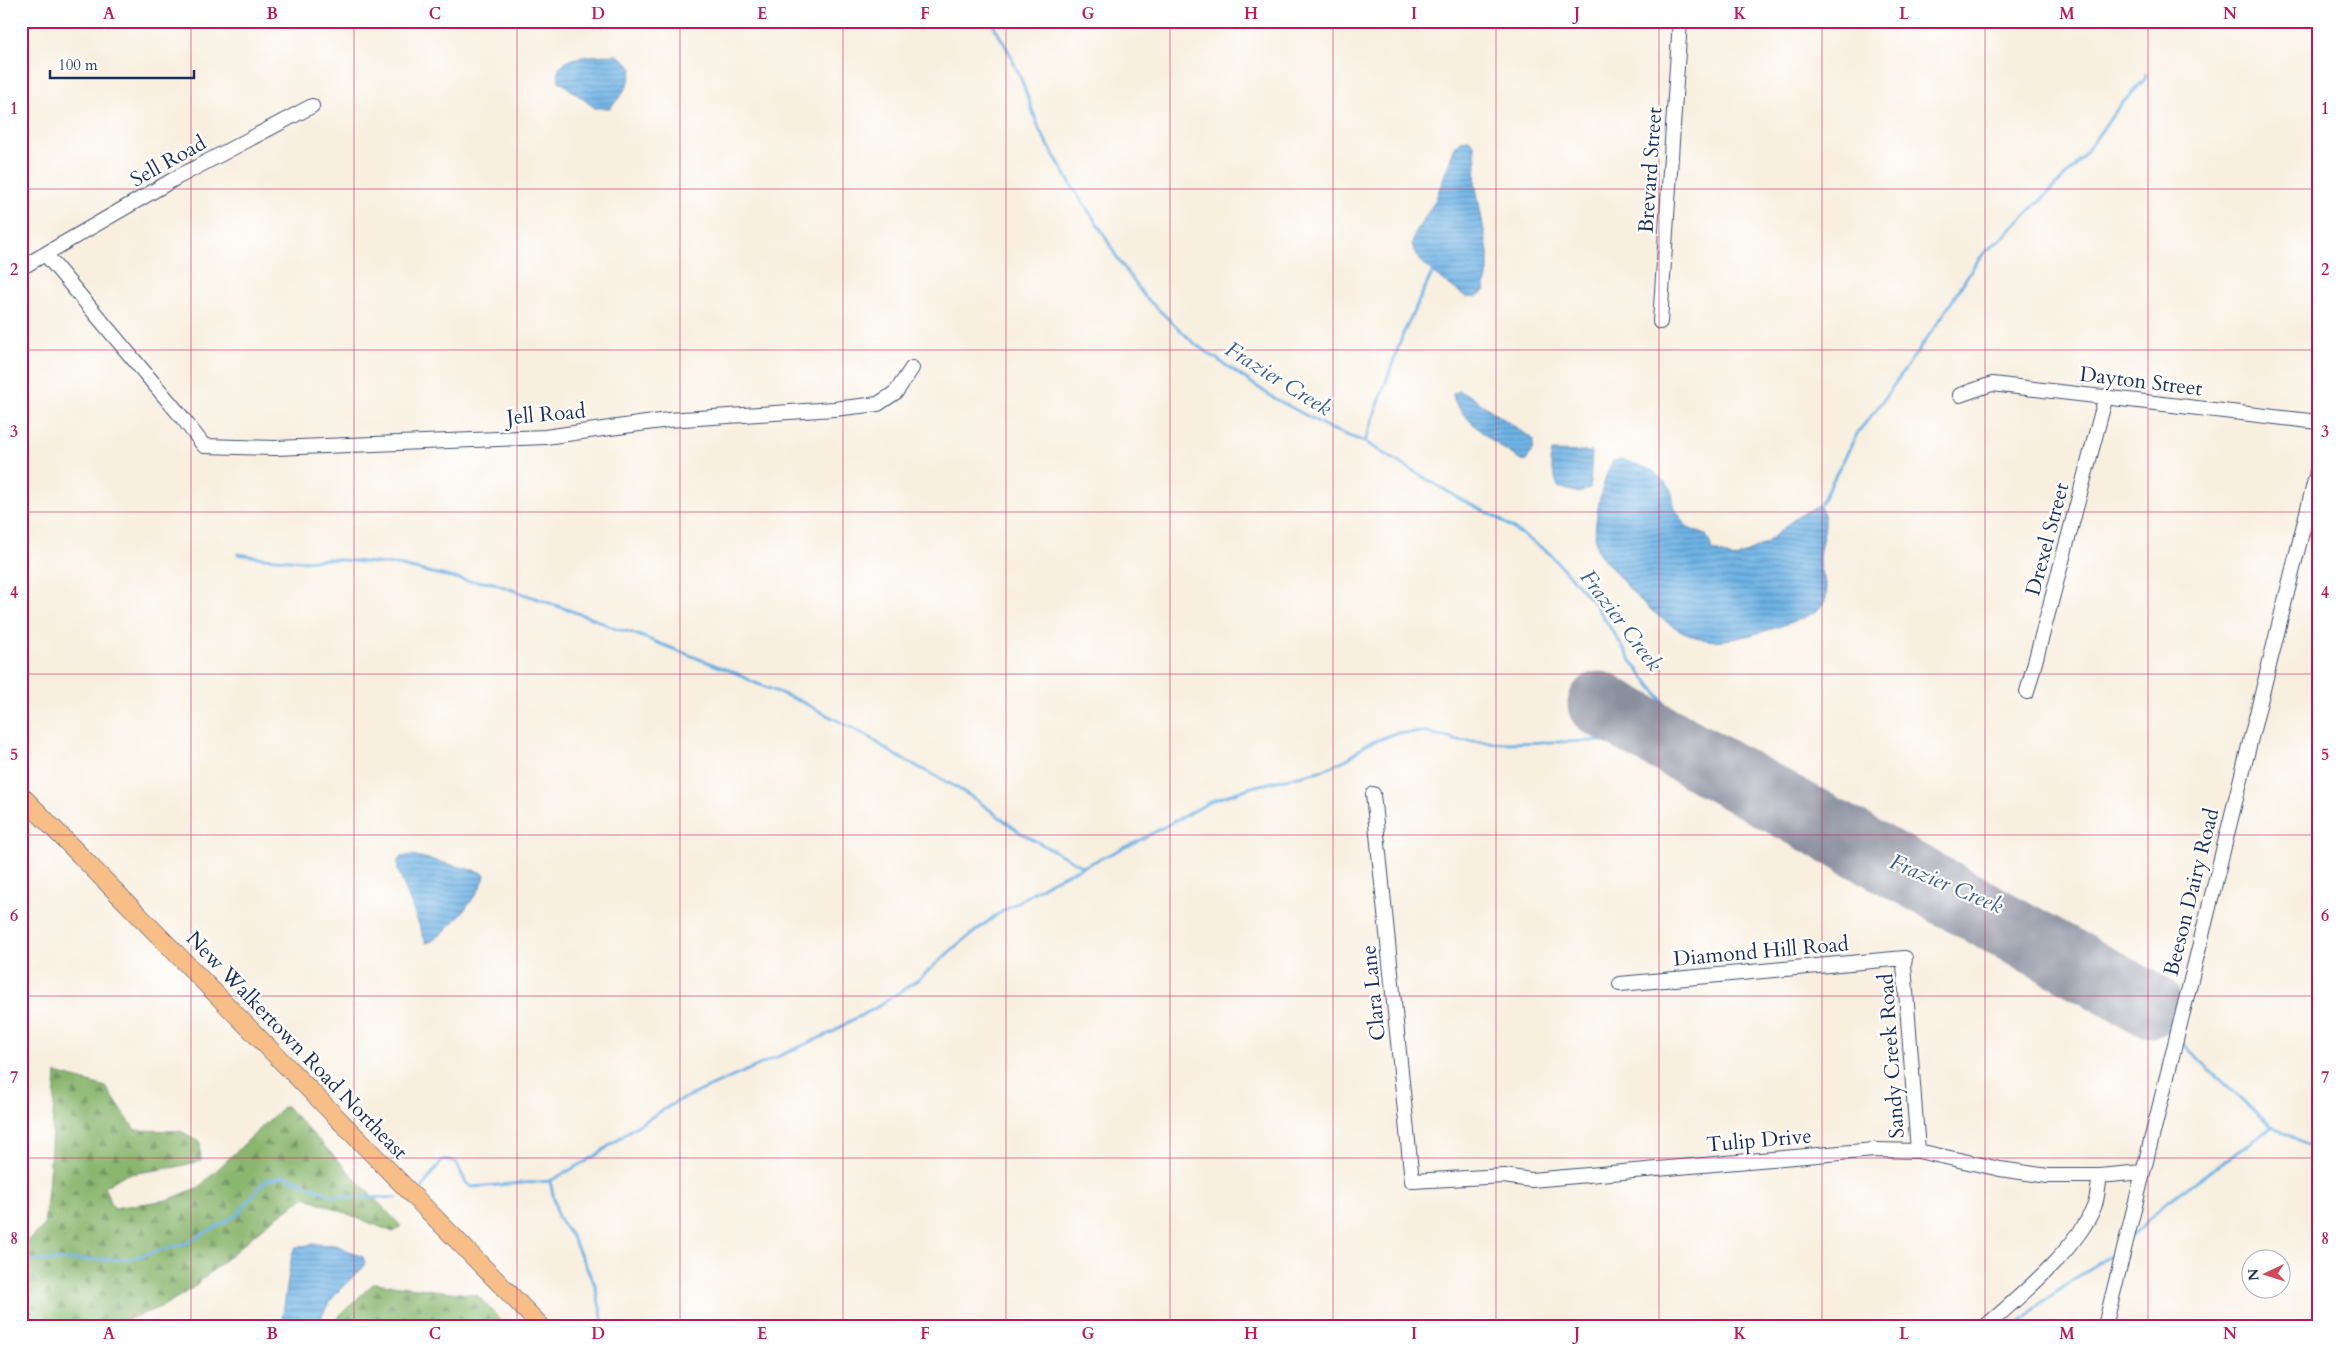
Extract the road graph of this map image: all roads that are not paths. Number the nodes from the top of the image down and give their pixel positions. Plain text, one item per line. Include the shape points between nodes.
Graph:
1 (1680, 21) edge
2 (312, 106) dead end
3 (46, 255) junction
4 (21, 268) edge
5 (1660, 322) dead end
6 (912, 368) dead end
7 (1960, 395) dead end
8 (2106, 396) junction
9 (2318, 422) edge
10 (2318, 468) edge
11 (2027, 692) dead end
12 (1373, 794) dead end
13 (21, 795) edge
14 (1905, 958) joint
15 (1620, 984) dead end
16 (1918, 1151) junction
17 (2142, 1172) junction
18 (2100, 1176) junction
19 (1420, 1181) joint
20 (541, 1326) edge
21 (1986, 1326) edge
22 (2105, 1326) edge

1 - 5 street, Brevard Street
2 - 3 street, Sell Road via 176,178
3 - 4 street, Sell Road
3 - 6 street, Jell Road via 204,446 275,448 545,437 668,420 834,409 878,404 896,392
7 - 8 street, Dayton Street via 1992,384
8 - 9 street, Dayton Street
8 - 11 street, Drexel Street
10 - 17 street, Beeson Dairy Road
12 - 19 street, Clara Lane via 1412,1181
13 - 20 main road, New Walkertown Road Northeast
14 - 15 street, Diamond Hill Road
14 - 16 street, Sandy Creek Road
16 - 18 street, Tulip Drive via 2048,1176
16 - 19 street, Tulip Drive via 1874,1150 1530,1180 1504,1176
17 - 18 street, Tulip Drive
17 - 22 street, Beeson Dairy Road
18 - 21 street via 2094,1207 2067,1247

